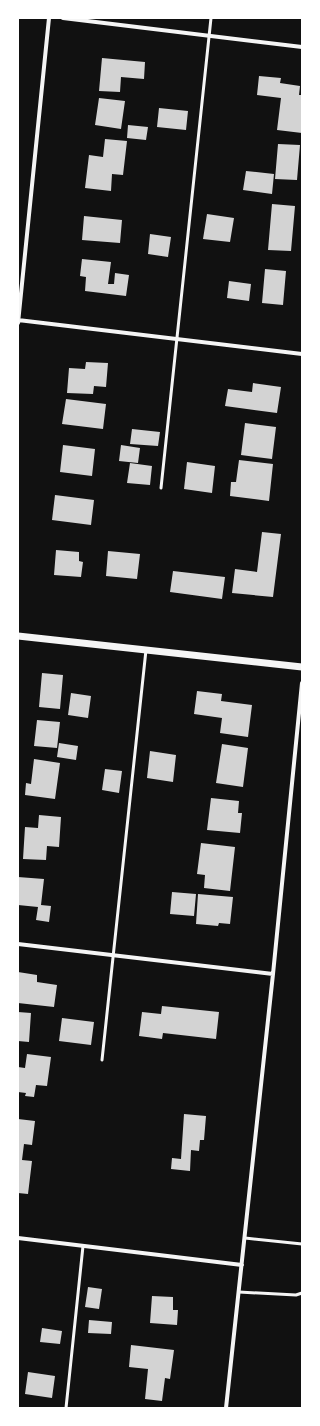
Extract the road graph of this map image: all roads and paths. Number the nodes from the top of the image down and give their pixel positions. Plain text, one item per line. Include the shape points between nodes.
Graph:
1 (49, 18) edge
2 (63, 18) edge
3 (211, 18) edge
4 (209, 36) junction
5 (302, 47) edge
6 (18, 321) edge
7 (177, 338) junction
8 (302, 354) edge
9 (161, 488) dead end
10 (18, 636) edge
11 (146, 650) junction
12 (302, 667) edge
13 (302, 683) edge
14 (18, 944) edge
15 (113, 956) junction
16 (273, 974) junction
17 (102, 1060) dead end
18 (18, 1238) edge
19 (245, 1238) junction
20 (302, 1244) edge
21 (83, 1246) junction
22 (242, 1265) junction
23 (239, 1292) junction
24 (302, 1293) edge
25 (66, 1408) edge
26 (226, 1408) edge

1 - 6 street
2 - 4 street
3 - 4 lane
4 - 5 street
4 - 7 lane
6 - 7 street
7 - 8 street
7 - 9 lane
10 - 11 street
11 - 12 street
11 - 15 lane
13 - 16 street
14 - 15 street
15 - 16 street
15 - 17 lane
16 - 19 street
18 - 21 street
19 - 20 lane
19 - 22 street
21 - 22 street
21 - 25 lane
22 - 23 street
23 - 24 lane via 296,1295
23 - 26 street

